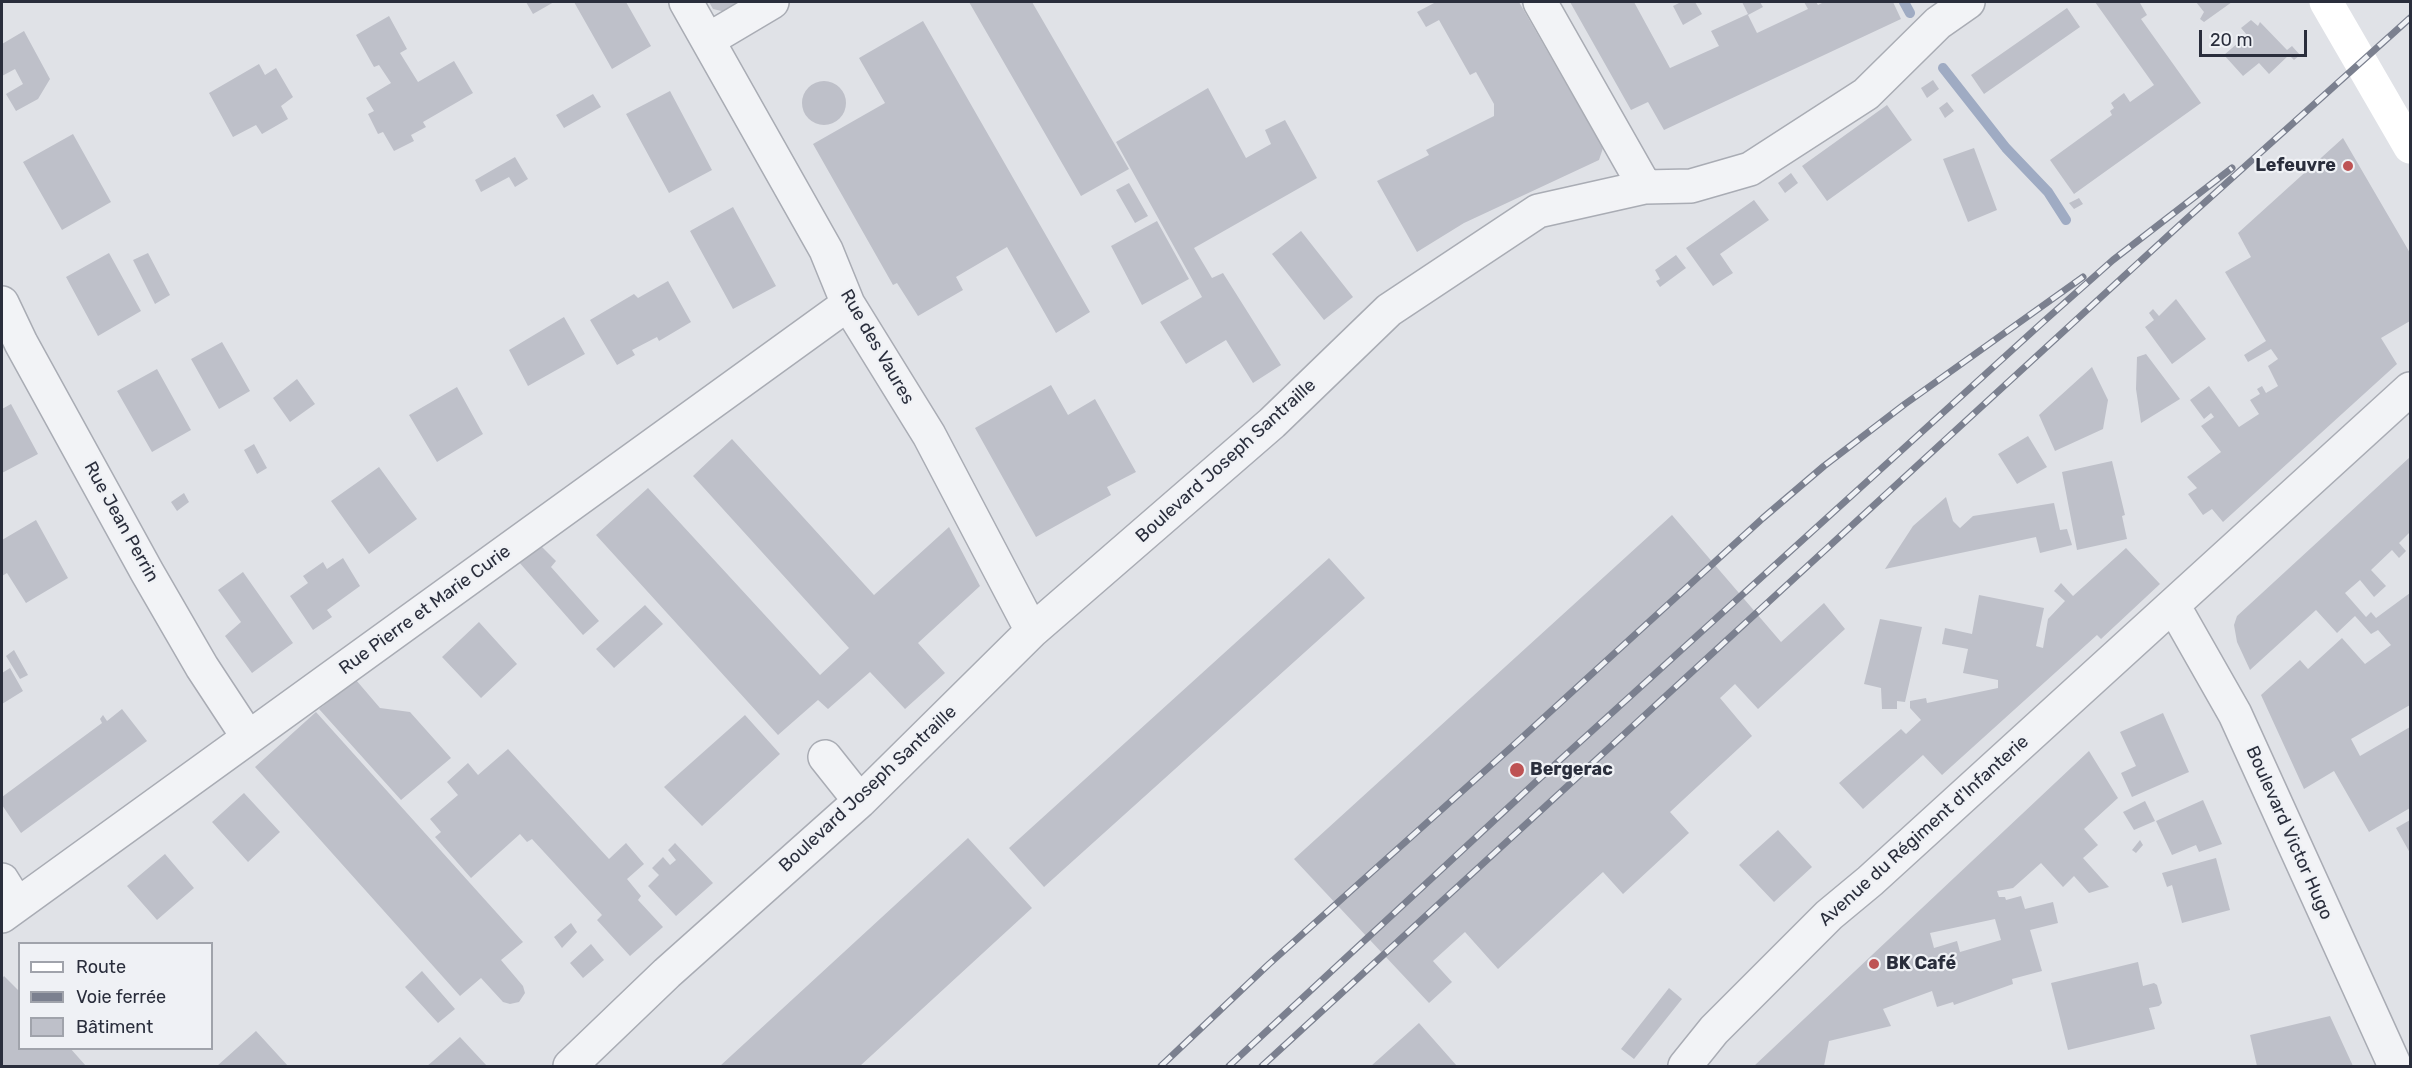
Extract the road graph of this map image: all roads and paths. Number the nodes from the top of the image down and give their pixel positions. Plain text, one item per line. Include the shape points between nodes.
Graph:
1 (686, 2) edge
2 (772, 2) edge
3 (1540, 2) edge
4 (1968, 2) edge
5 (2326, 2) edge
6 (708, 40) junction
7 (2410, 147) edge
8 (1645, 187) junction
9 (2, 303) edge
10 (848, 304) junction
11 (2410, 389) edge
12 (2173, 605) junction
13 (1032, 631) junction
14 (248, 737) junction
15 (825, 757) dead end
16 (860, 801) junction
17 (7, 900) edge
18 (570, 1066) edge
19 (1685, 1066) edge
20 (2395, 1066) edge

1 - 6 street, Rue des Vaures
2 - 6 street
3 - 8 street
4 - 8 street, Boulevard Joseph Santraille via 1938,23 1866,94 1750,169 1690,186
5 - 7 main road
6 - 10 street, Rue des Vaures via 826,250
8 - 13 street, Boulevard Joseph Santraille via 1538,211 1389,310 1272,423
9 - 14 street, Rue Jean Perrin via 147,572
10 - 13 street, Rue des Vaures via 929,435
10 - 14 street, Rue Pierre et Marie Curie
11 - 12 street, Avenue du Régiment d'Infanterie
12 - 19 street, Avenue du Régiment d'Infanterie via 1829,915 1714,1030
12 - 20 street, Boulevard Victor Hugo via 2235,714
13 - 16 street, Boulevard Joseph Santraille
14 - 17 street, Rue Pierre et Marie Curie
15 - 16 street
16 - 18 street, Boulevard Joseph Santraille via 667,973

